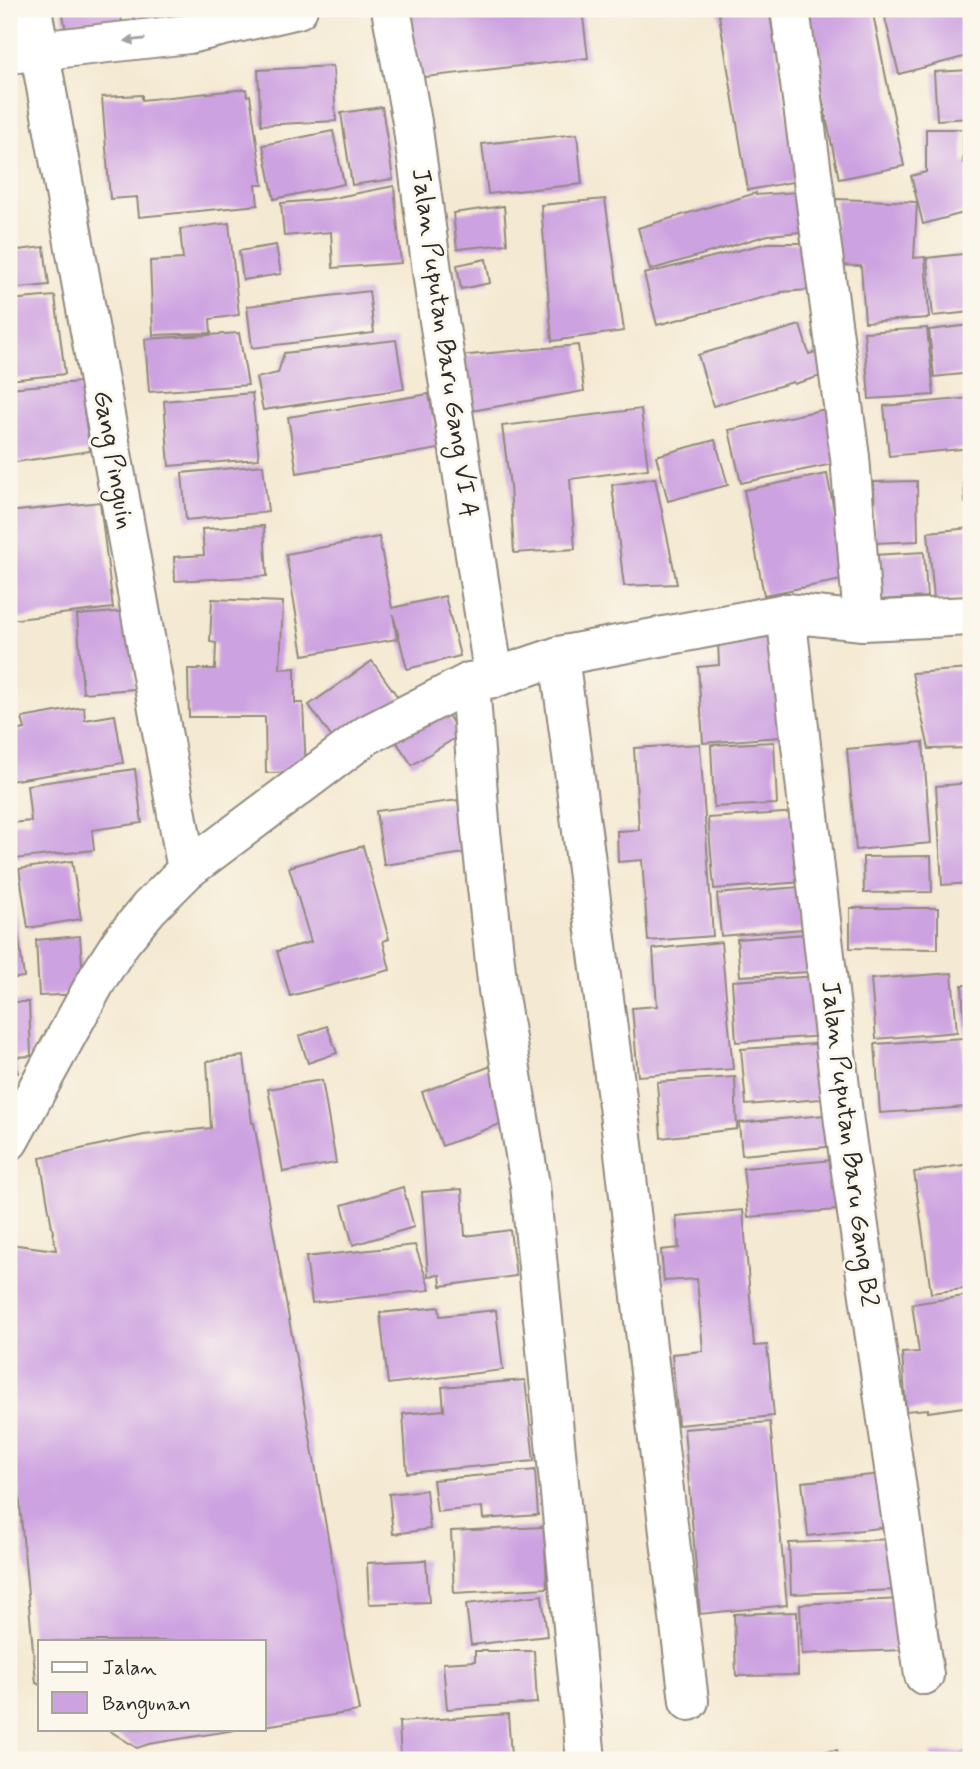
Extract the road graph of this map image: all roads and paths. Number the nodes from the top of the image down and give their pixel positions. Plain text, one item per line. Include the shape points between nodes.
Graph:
1 (32, 9) edge
2 (298, 9) edge
3 (391, 9) edge
4 (790, 9) edge
5 (188, 22) edge
6 (24, 52) edge
7 (786, 613) junction
8 (971, 616) edge
9 (863, 621) junction
10 (559, 656) junction
11 (482, 680) junction
12 (187, 870) junction
13 (9, 1141) edge
14 (923, 1675) dead end
15 (689, 1701) dead end
16 (586, 1760) edge

1 - 6 street, Gang Pinguin
2 - 5 street
3 - 11 street, Jalan Puputan Baru Gang VI A via 412,122
4 - 9 street via 850,457
5 -> 6 street
6 - 12 street, Gang Pinguin
7 - 9 street
7 - 10 street
7 - 14 street, Jalan Puputan Baru Gang B2 via 844,1123
8 - 9 street
10 - 11 street
10 - 15 street via 624,1150
11 - 12 street via 367,735
11 - 16 street, Jalan Puputan Baru Gang VI A via 480,822 498,990 530,1185
12 - 13 street via 121,942

